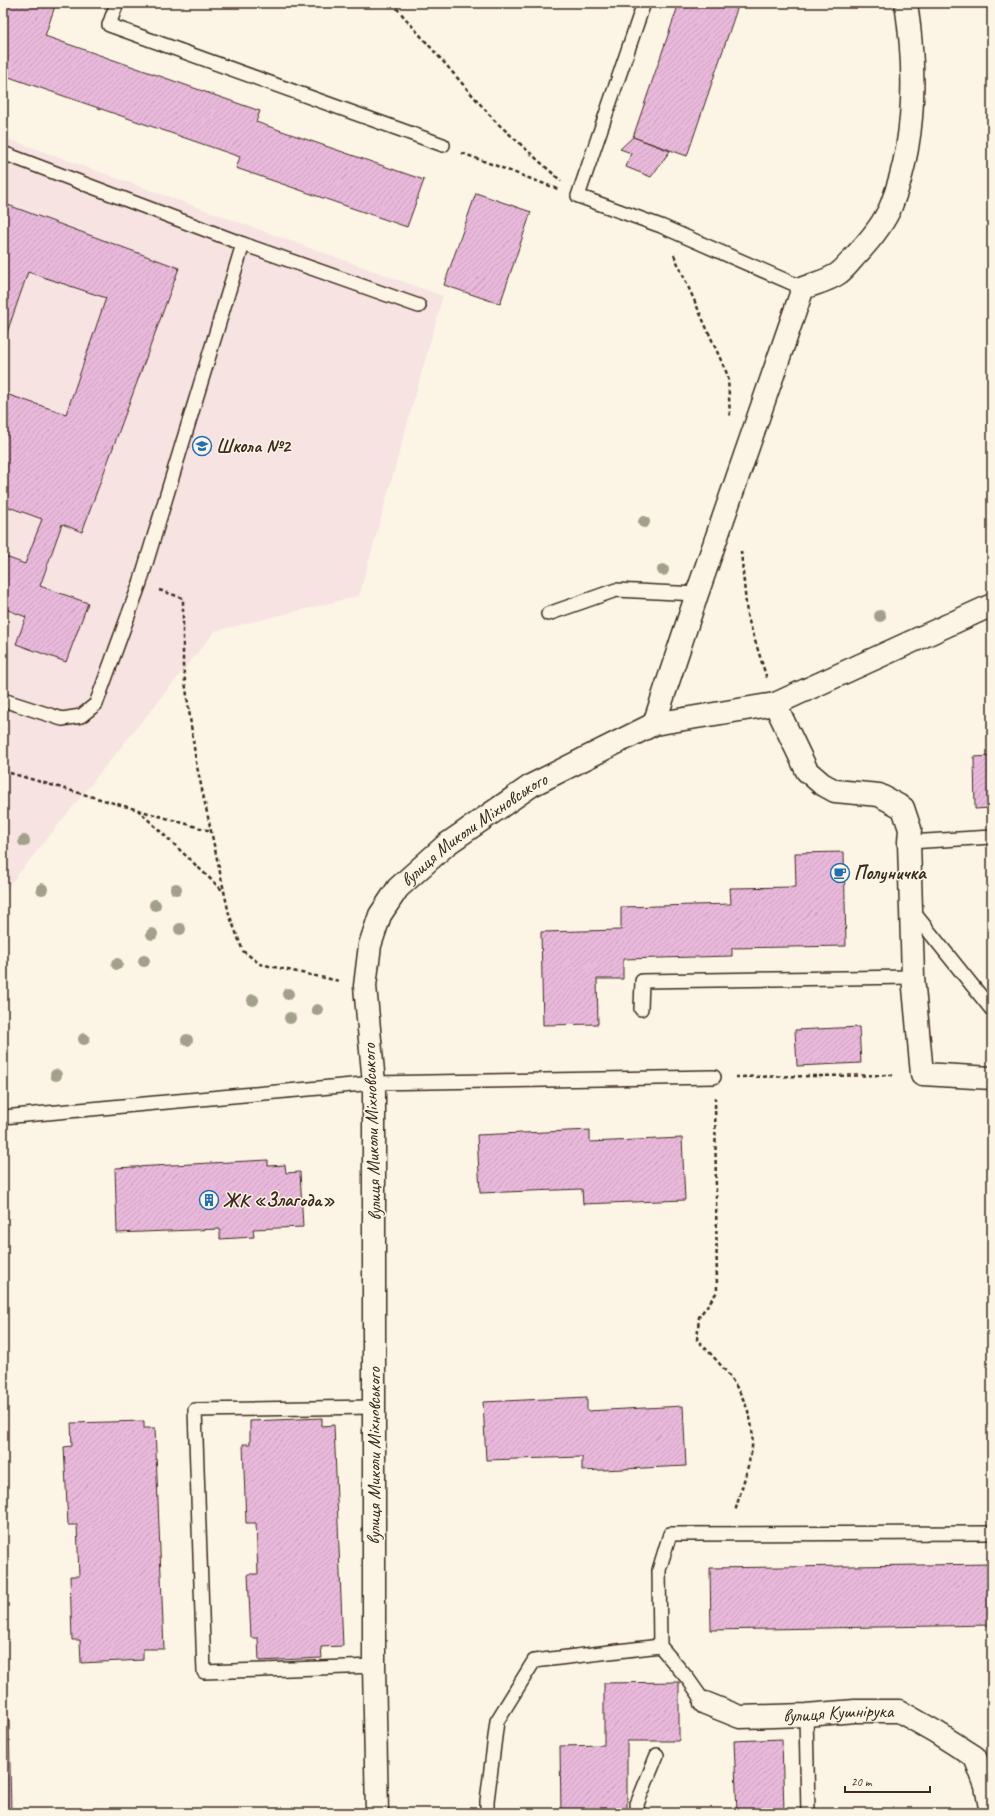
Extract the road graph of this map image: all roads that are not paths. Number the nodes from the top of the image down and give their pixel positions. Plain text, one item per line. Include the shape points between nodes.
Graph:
1 (117, 3) edge
2 (644, 3) edge
3 (906, 3) edge
4 (442, 145) road end
5 (3, 154) edge
6 (244, 244) junction
7 (803, 288) junction
8 (420, 306) dead end
9 (697, 594) junction
10 (992, 605) edge
11 (548, 614) dead end
12 (3, 700) edge
13 (775, 704) junction
14 (654, 724) junction
15 (992, 837) edge
16 (909, 842) junction
17 (911, 909) junction
18 (913, 977) junction
19 (641, 1009) dead end
20 (992, 1010) edge
21 (714, 1077) road end
22 (992, 1078) edge
23 (374, 1083) junction
24 (3, 1117) edge
25 (374, 1407) junction
26 (992, 1533) edge
27 (660, 1646) junction
28 (374, 1666) junction
29 (705, 1703) joint
30 (806, 1715) junction
31 (657, 1755) dead end
32 (377, 1813) edge
33 (487, 1813) edge
34 (638, 1813) edge
35 (808, 1813) edge
36 (991, 1813) edge

1 - 4 lane via 109,25
2 - 7 lane via 578,196 661,226
3 - 7 street via 912,41 910,118 903,165 890,208 869,240 839,273
5 - 6 lane
6 - 8 lane
6 - 12 lane via 140,583 96,704 81,716 62,719
7 - 9 street
9 - 11 lane via 616,590
9 - 14 street
10 - 13 street, вулиця Миколи Міхновського
13 - 14 street, вулиця Миколи Міхновського
13 - 16 street via 807,772 835,790 879,795 903,808 910,829
14 - 23 street, вулиця Миколи Міхновського via 532,785 447,844 398,888 380,916 370,945 365,986
15 - 16 lane
16 - 17 street
17 - 18 street
17 - 20 lane
18 - 19 lane via 642,980
18 - 22 street via 922,1074
21 - 23 lane
23 - 24 lane
23 - 25 street, вулиця Миколи Міхновського
25 - 28 street, вулиця Миколи Міхновського
25 - 28 lane via 195,1410 204,1672
26 - 27 lane via 670,1534 658,1570
27 - 29 lane
27 - 33 lane via 534,1661 497,1721
28 - 32 street, вулиця Миколи Міхновського
29 - 30 street, вулиця Кушнірука via 740,1717
30 - 35 lane
30 - 36 street, вулиця Кушнірука via 899,1711 975,1758 986,1786
31 - 34 lane via 638,1804

